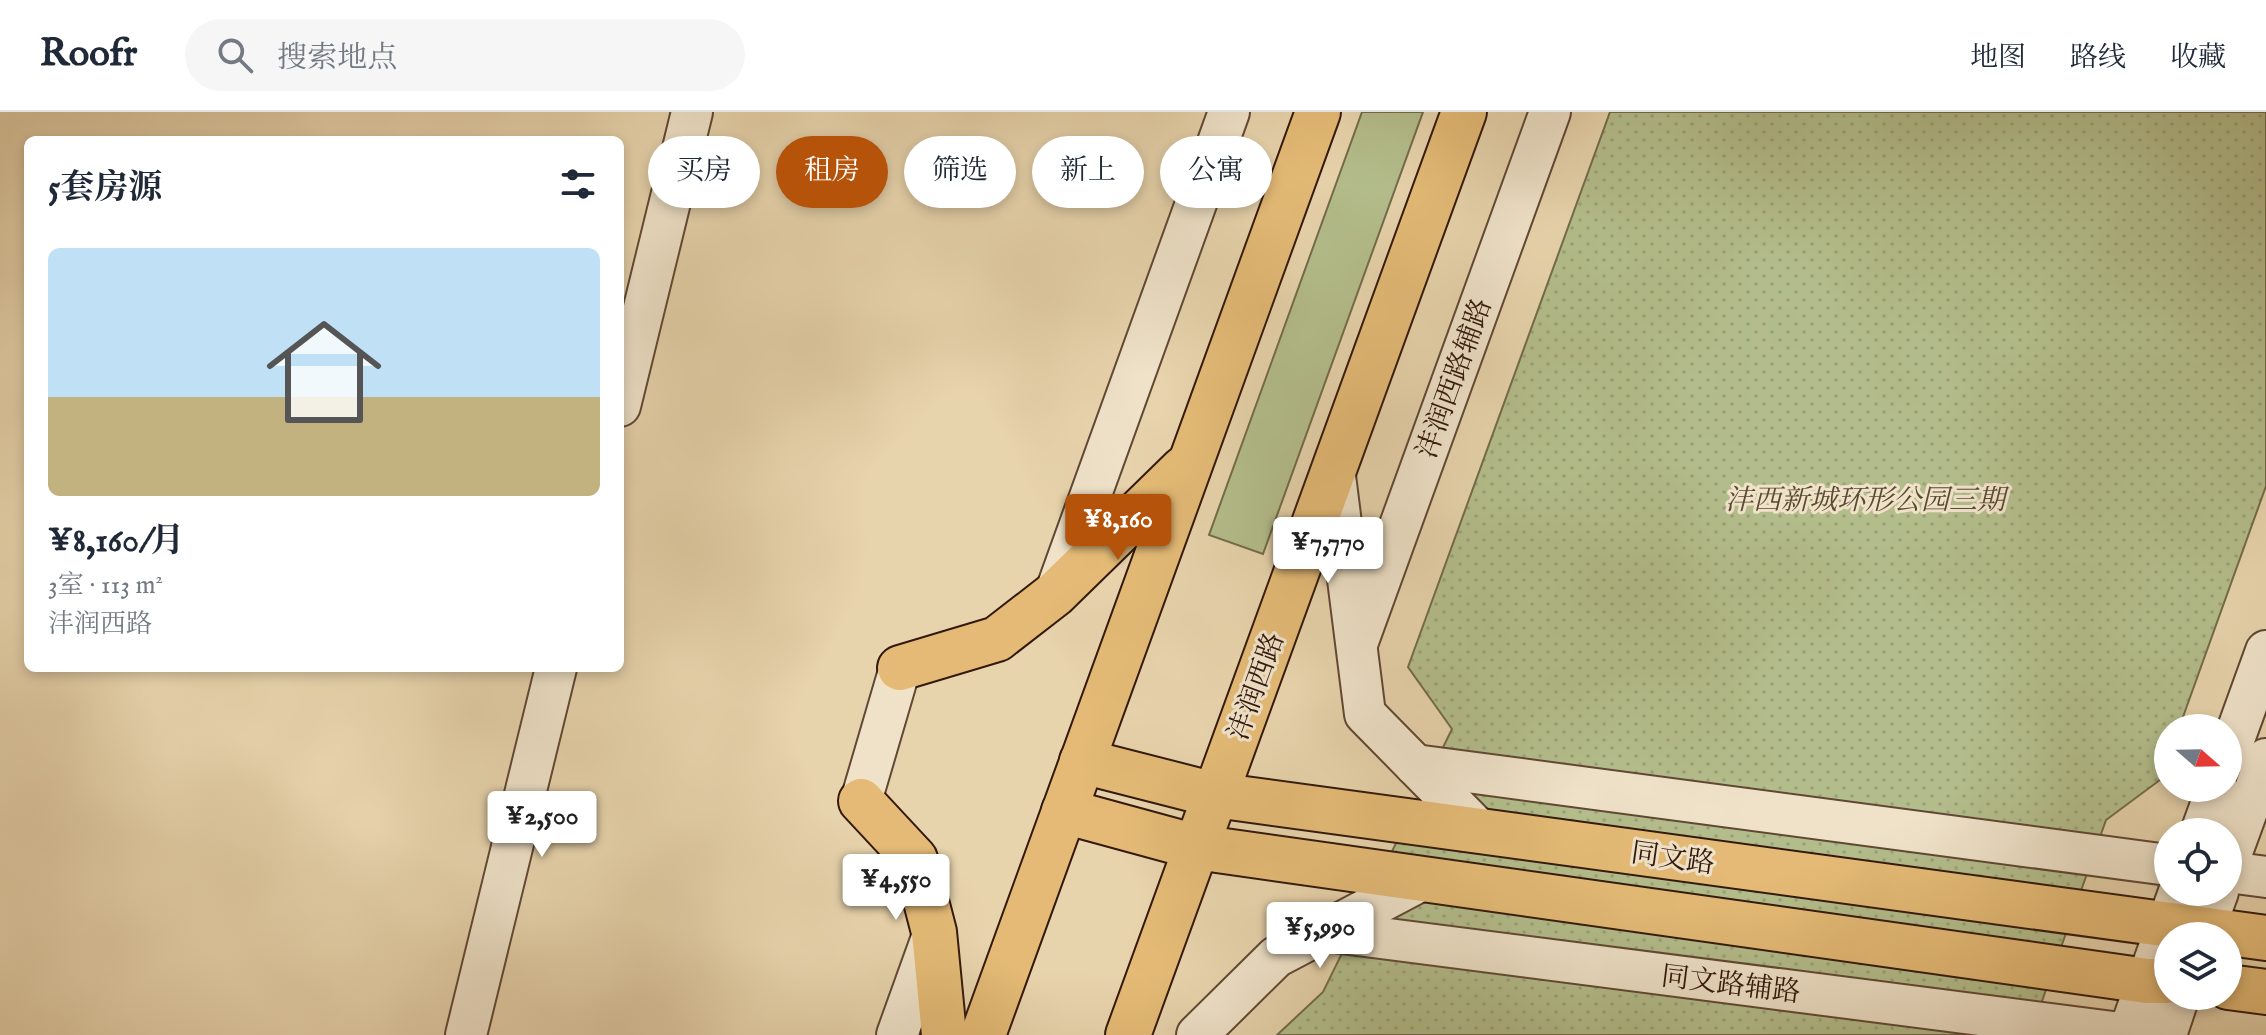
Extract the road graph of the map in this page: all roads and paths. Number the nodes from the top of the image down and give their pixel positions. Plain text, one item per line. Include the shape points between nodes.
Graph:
1 (692, 112) edge
2 (1229, 112) edge
3 (1318, 112) edge
4 (1464, 112) edge
5 (1550, 112) edge
6 (624, 390) edge
7 (1191, 462) junction
8 (1334, 468) junction
9 (1055, 594) junction
10 (1357, 644) junction
11 (2266, 651) edge
12 (900, 668) joint
13 (555, 672) edge
14 (2242, 717) edge
15 (2266, 759) edge
16 (1082, 761) junction
17 (1415, 765) junction
18 (1215, 795) junction
19 (861, 801) joint
20 (1064, 811) junction
21 (2242, 825) edge
22 (1480, 831) junction
23 (1196, 847) junction
24 (2154, 863) edge
25 (2242, 874) edge
26 (2266, 877) edge
27 (1424, 879) junction
28 (2194, 915) edge
29 (1326, 931) junction
30 (934, 932) junction
31 (2266, 938) edge
32 (2154, 984) edge
33 (2242, 989) edge
34 (2266, 992) edge
35 (1237, 996) junction
36 (2154, 1008) edge
37 (466, 1035) edge
38 (897, 1035) edge
39 (944, 1035) edge
40 (983, 1035) edge
41 (1128, 1035) edge
42 (1197, 1035) edge
43 (1222, 1035) edge
44 (2140, 1035) edge

1 - 6 street
2 - 9 street
3 - 7 main road
4 - 8 main road, 沣润西路
5 - 10 street, 沣润西路辅路
7 - 9 main road
7 - 16 main road
8 - 10 street
8 - 18 main road, 沣润西路
9 - 12 main road via 997,639
10 - 17 street via 1365,714
11 - 14 street
12 - 19 street
13 - 37 street
15 - 21 street
16 - 18 main road, 同文路
16 - 20 main road
17 - 22 street
17 - 24 street
18 - 22 main road, 同文路
18 - 23 main road, 沣润西路
19 - 30 main road via 915,859
20 - 23 main road, 同文路
20 - 40 main road
22 - 28 main road, 同文路
23 - 27 main road, 同文路
23 - 41 main road, 沣润西路
25 - 26 street
27 - 29 street
27 - 32 main road, 同文路
28 - 31 main road, 同文路
29 - 35 street via 1276,957
29 - 44 street, 同文路辅路
30 - 38 street
30 - 39 main road
33 - 34 main road
35 - 42 street
35 - 43 street
36 - 44 street

